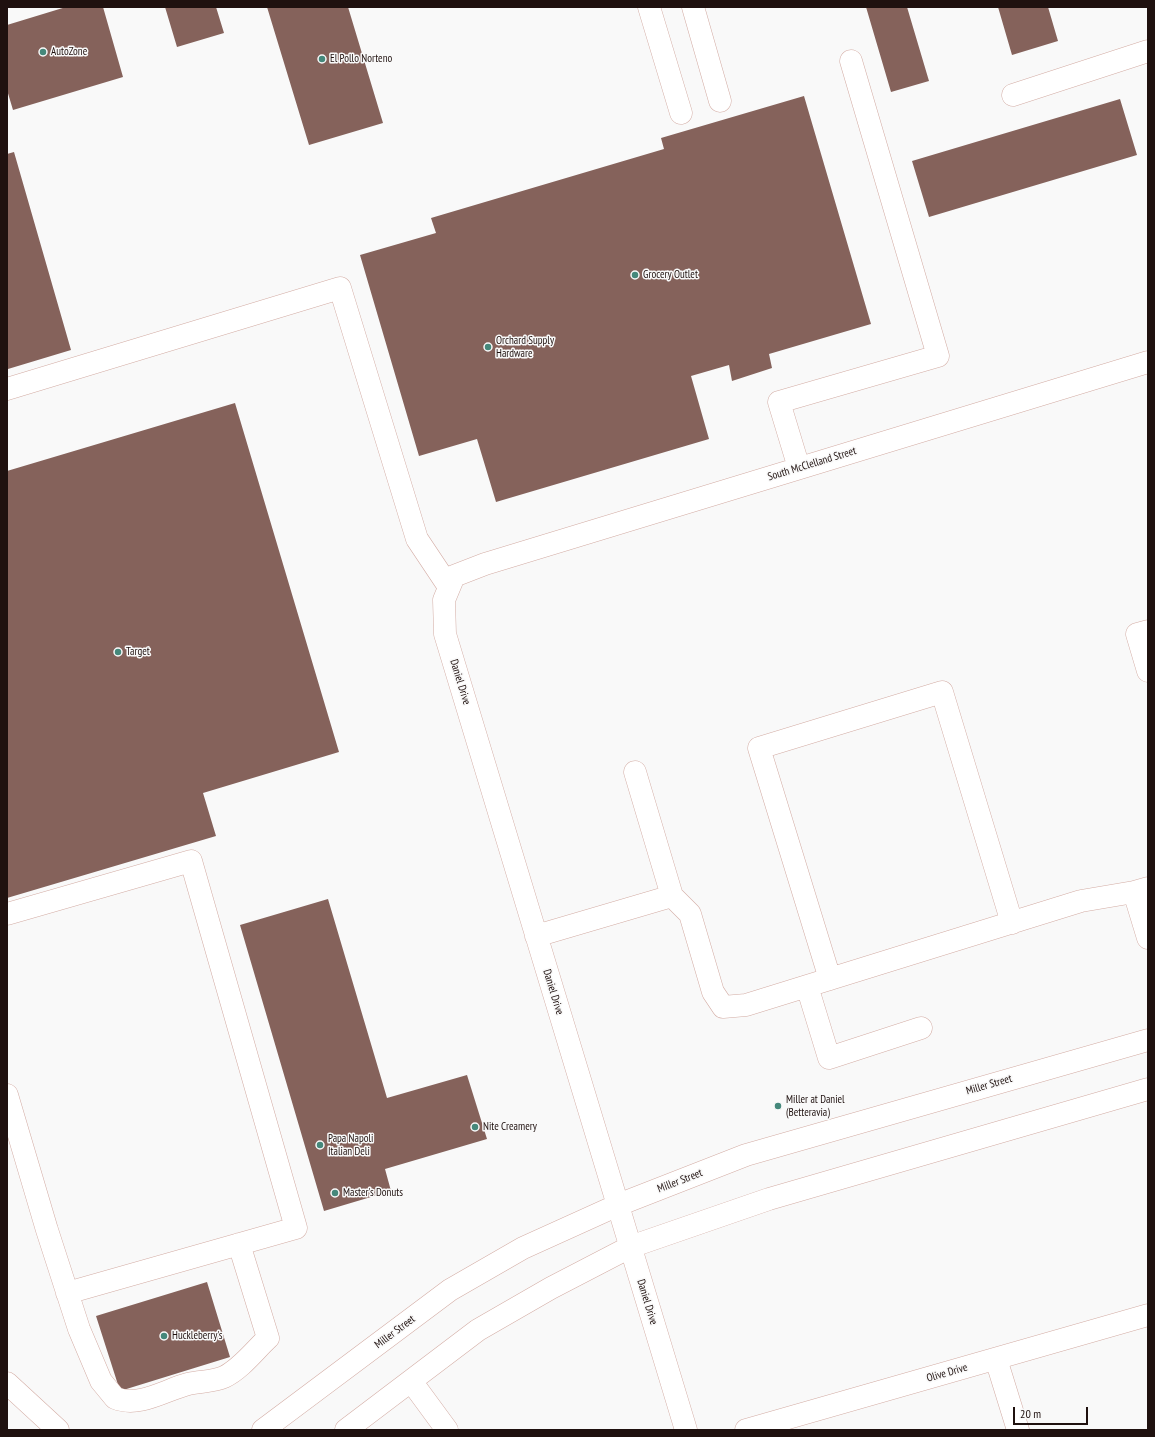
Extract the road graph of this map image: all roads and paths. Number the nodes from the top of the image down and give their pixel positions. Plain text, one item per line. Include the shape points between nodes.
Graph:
1 (649, 7) edge
2 (693, 7) edge
3 (1148, 51) edge
4 (851, 61) dead end
5 (1013, 94) dead end
6 (720, 101) dead end
7 (681, 113) dead end
8 (1148, 362) edge
9 (7, 389) edge
10 (799, 468) junction
11 (476, 568) joint
12 (449, 587) junction
13 (1148, 631) edge
14 (1148, 671) edge
15 (634, 772) dead end
16 (1141, 890) edge
17 (672, 896) junction
18 (7, 914) edge
19 (1012, 923) junction
20 (536, 936) junction
21 (1148, 938) edge
22 (830, 979) junction
23 (807, 986) junction
24 (921, 1028) dead end
25 (1148, 1040) edge
26 (1148, 1089) edge
27 (7, 1094) edge
28 (618, 1205) junction
29 (240, 1244) junction
30 (630, 1247) junction
31 (67, 1293) junction
32 (1148, 1315) edge
33 (996, 1359) junction
34 (411, 1381) junction
35 (7, 1383) edge
36 (58, 1430) edge
37 (263, 1430) edge
38 (346, 1430) edge
39 (447, 1430) edge
40 (686, 1430) edge
41 (746, 1430) edge
42 (1018, 1430) edge

1 - 7 main road
2 - 6 main road
3 - 5 main road
4 - 10 main road via 938,356 779,402
8 - 10 main road, South McClelland Street
9 - 12 main road via 340,288 417,539
10 - 11 main road, South McClelland Street
11 - 12 main road, Daniel Drive via 454,576
12 - 20 main road, Daniel Drive via 444,600 445,634
13 - 14 main road via 1137,634
15 - 17 main road
16 - 19 main road via 1081,901
16 - 21 main road
17 - 20 main road
17 - 23 main road via 690,914 713,992 723,1007 746,1005
18 - 29 main road via 191,861 296,1228
19 - 22 main road
19 - 22 main road via 942,692 760,748
20 - 28 main road, Daniel Drive
22 - 23 main road
23 - 24 main road via 829,1058
25 - 28 main road, Miller Street via 746,1155
26 - 30 main road via 769,1199
27 - 31 main road
28 - 30 main road, Daniel Drive
28 - 37 main road, Miller Street via 523,1248 450,1290
29 - 31 main road
29 - 31 main road via 268,1338 226,1376 214,1381 188,1384 139,1400 122,1401 115,1398 108,1392 79,1329
30 - 34 main road via 478,1330
30 - 40 main road, Daniel Drive
32 - 33 main road, Olive Drive
33 - 41 main road, Olive Drive
33 - 42 main road
34 - 38 main road
34 - 39 main road
35 - 36 main road

